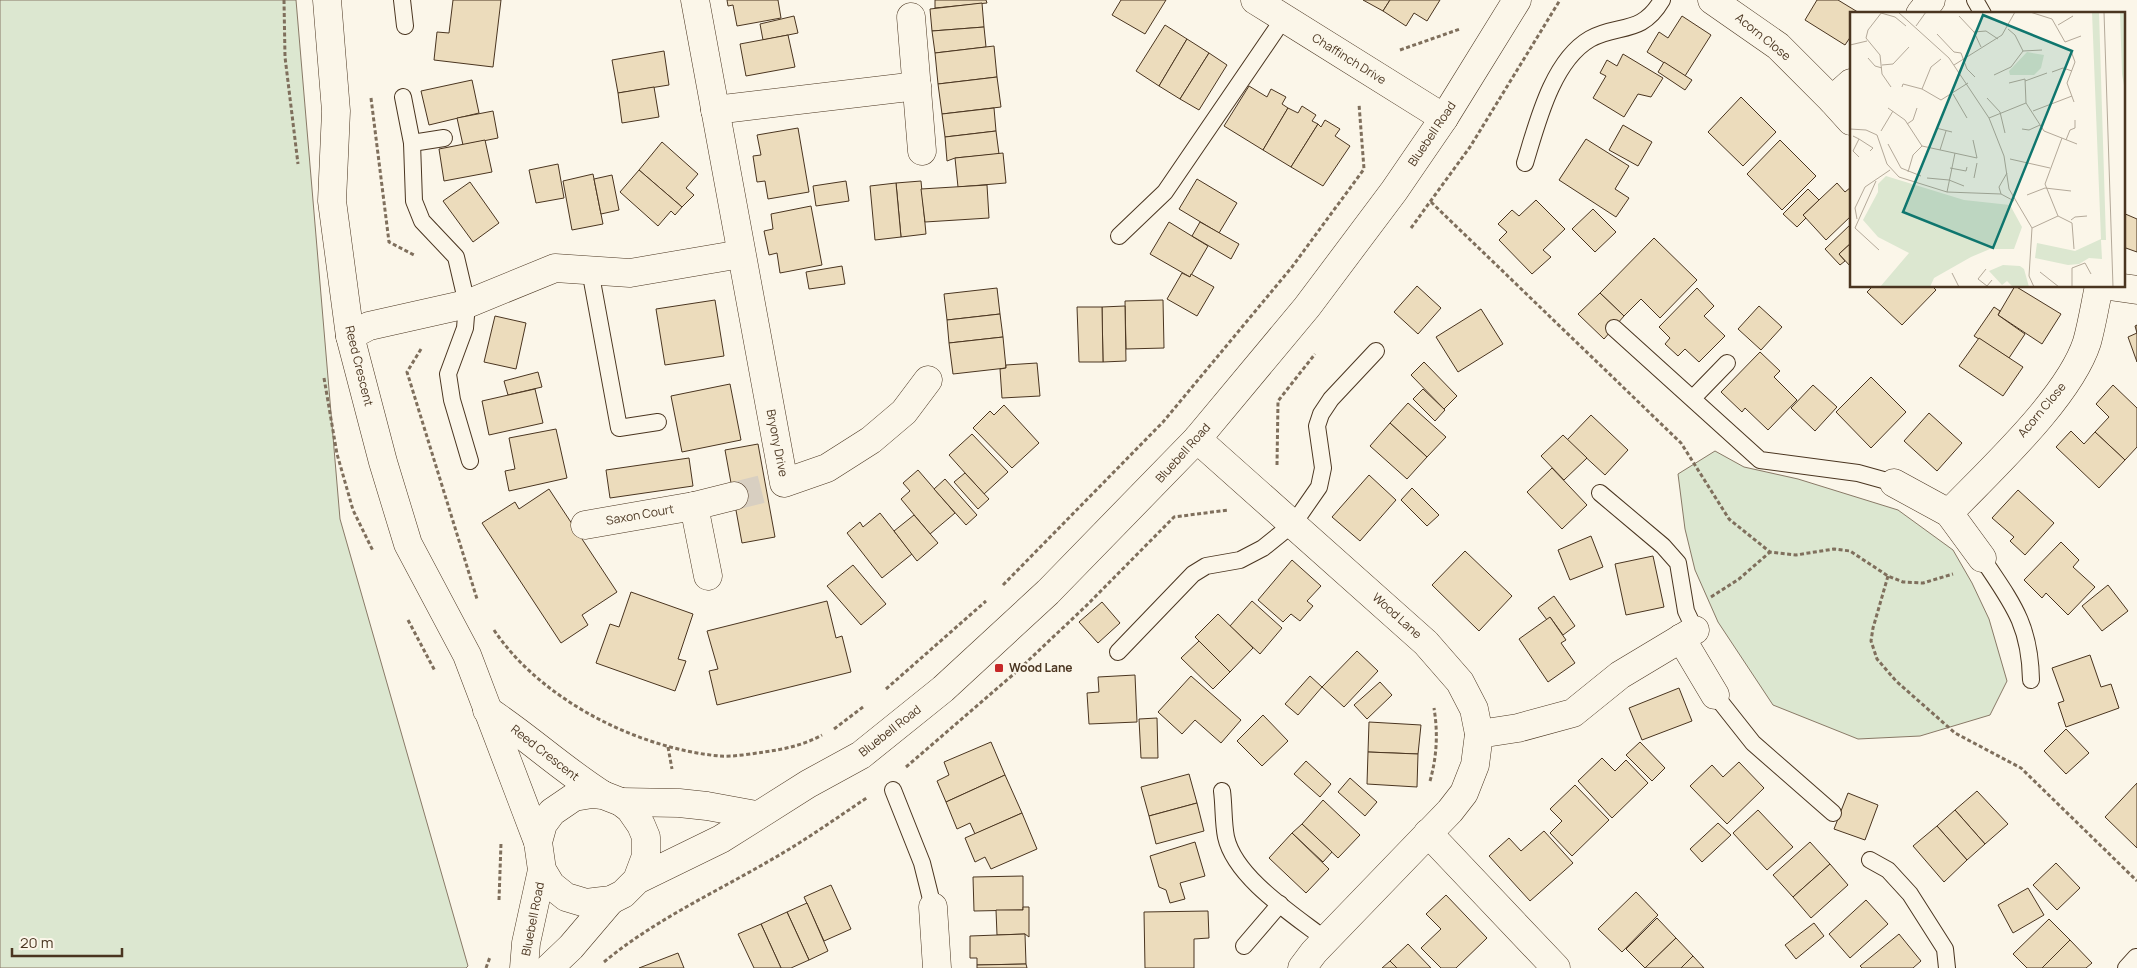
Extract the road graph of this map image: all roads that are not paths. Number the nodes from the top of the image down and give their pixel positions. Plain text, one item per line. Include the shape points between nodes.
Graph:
1 (327, 0) edge
2 (402, 0) edge
3 (695, 0) edge
4 (1255, 0) edge
5 (1517, 0) edge
6 (1662, 0) edge
7 (1712, 0) edge
8 (1932, 0) edge
9 (1975, 0) edge
10 (910, 8) edge
11 (1922, 12) edge
12 (1982, 12) edge
13 (1284, 18) junction
14 (405, 26) dead end
15 (917, 86) junction
16 (1841, 92) edge
17 (403, 97) dead end
18 (716, 110) junction
19 (1444, 118) junction
20 (1850, 118) edge
21 (444, 138) dead end
22 (412, 142) junction
23 (922, 151) dead end
24 (1525, 163) dead end
25 (1118, 236) dead end
26 (741, 254) junction
27 (590, 270) junction
28 (2099, 288) edge
29 (2123, 288) edge
30 (2137, 290) edge
31 (467, 304) junction
32 (1614, 328) dead end
33 (350, 336) junction
34 (1376, 351) dead end
35 (1727, 363) dead end
36 (928, 380) dead end
37 (1693, 398) junction
38 (658, 422) dead end
39 (1197, 439) junction
40 (470, 461) dead end
41 (1894, 483) joint
42 (1600, 493) dead end
43 (734, 496) tunnel mouth
44 (694, 506) junction
45 (1949, 513) junction
46 (1294, 523) junction
47 (585, 525) dead end
48 (1982, 558) joint
49 (708, 576) dead end
50 (1688, 627) junction
51 (1118, 652) dead end
52 (2031, 680) dead end
53 (1715, 695) joint
54 (487, 710) junction
55 (1479, 734) junction
56 (893, 790) dead end
57 (1222, 791) dead end
58 (612, 799) junction
59 (1833, 813) dead end
60 (756, 815) junction
61 (1428, 833) junction
62 (538, 842) junction
63 (1870, 860) dead end
64 (542, 870) junction
65 (637, 880) junction
66 (611, 900) junction
67 (1280, 904) junction
68 (933, 907) joint
69 (1326, 940) junction
70 (1244, 946) dead end
71 (524, 968) edge
72 (549, 968) edge
73 (937, 968) edge
74 (1302, 968) edge
75 (1556, 968) edge
76 (1947, 968) edge

1 - 33 street, Reed Crescent via 336,110 332,202
2 - 14 lane
3 - 18 street, Bryony Drive
4 - 13 street, Chaffinch Drive
5 - 19 street, Bluebell Road
6 - 24 lane via 1655,12 1632,27 1590,39 1573,54 1558,75 1543,107
7 - 16 street, Acorn Close
8 - 11 street
9 - 12 lane
10 - 15 street
13 - 19 street, Chaffinch Drive
13 - 25 lane via 1165,192
15 - 18 street
15 - 23 street
16 - 20 street, Acorn Close
17 - 22 lane
18 - 26 street, Bryony Drive
19 - 39 street, Bluebell Road via 1307,307
21 - 22 lane
22 - 31 lane via 414,201 422,221 456,257
26 - 27 street via 630,273
26 - 36 street, Bryony Drive via 775,485 827,468 871,440 904,412
27 - 31 street via 555,268
27 - 38 lane via 619,428
28 - 45 street, Acorn Close via 2086,343 2072,374 2035,421
29 - 30 street
31 - 33 street via 369,326
31 - 40 lane via 465,328 448,374
32 - 37 lane
33 - 54 street, Reed Crescent via 408,544 467,655
34 - 46 lane via 1330,399 1321,414 1317,426 1323,468 1319,487
35 - 37 lane
37 - 41 lane via 1760,460 1858,473
39 - 46 street, Wood Lane
39 - 60 street, Bluebell Road via 1048,592 943,689 861,755
41 - 45 street
42 - 50 lane via 1663,546 1678,564
43 - 44 street, Saxon Court
44 - 47 street, Saxon Court
44 - 49 street
45 - 48 street
46 - 51 lane via 1263,548 1240,560 1206,566 1193,574
46 - 55 street, Wood Lane via 1426,642 1460,682 1474,709
48 - 52 lane via 2019,616 2031,655
50 - 53 street
50 - 55 street via 1573,713 1518,728
53 - 59 lane via 1753,743
54 - 58 street, Reed Crescent via 574,777
54 - 62 street, Reed Crescent
55 - 61 street, Wood Lane via 1475,765 1464,792
56 - 68 lane via 922,863
57 - 67 lane via 1227,838 1237,860 1253,880
58 - 60 street, Bluebell Road via 707,806
58 - 62 street, Bluebell Road via 592,794 574,797 552,812 543,824
58 - 65 street, Bluebell Road via 630,809 646,837 646,856
60 - 65 street, Bluebell Road via 721,839
61 - 69 street, Wood Lane
61 - 75 street
62 - 64 street, Bluebell Road
63 - 76 lane via 1888,870 1910,894 1944,949
64 - 66 street, Bluebell Road via 551,885 566,897 586,903
64 - 71 street, Bluebell Road via 526,943
65 - 66 street, Bluebell Road via 623,894
66 - 72 street, Bluebell Road
67 - 69 lane
67 - 70 lane
68 - 73 street
69 - 74 street, Wood Lane

